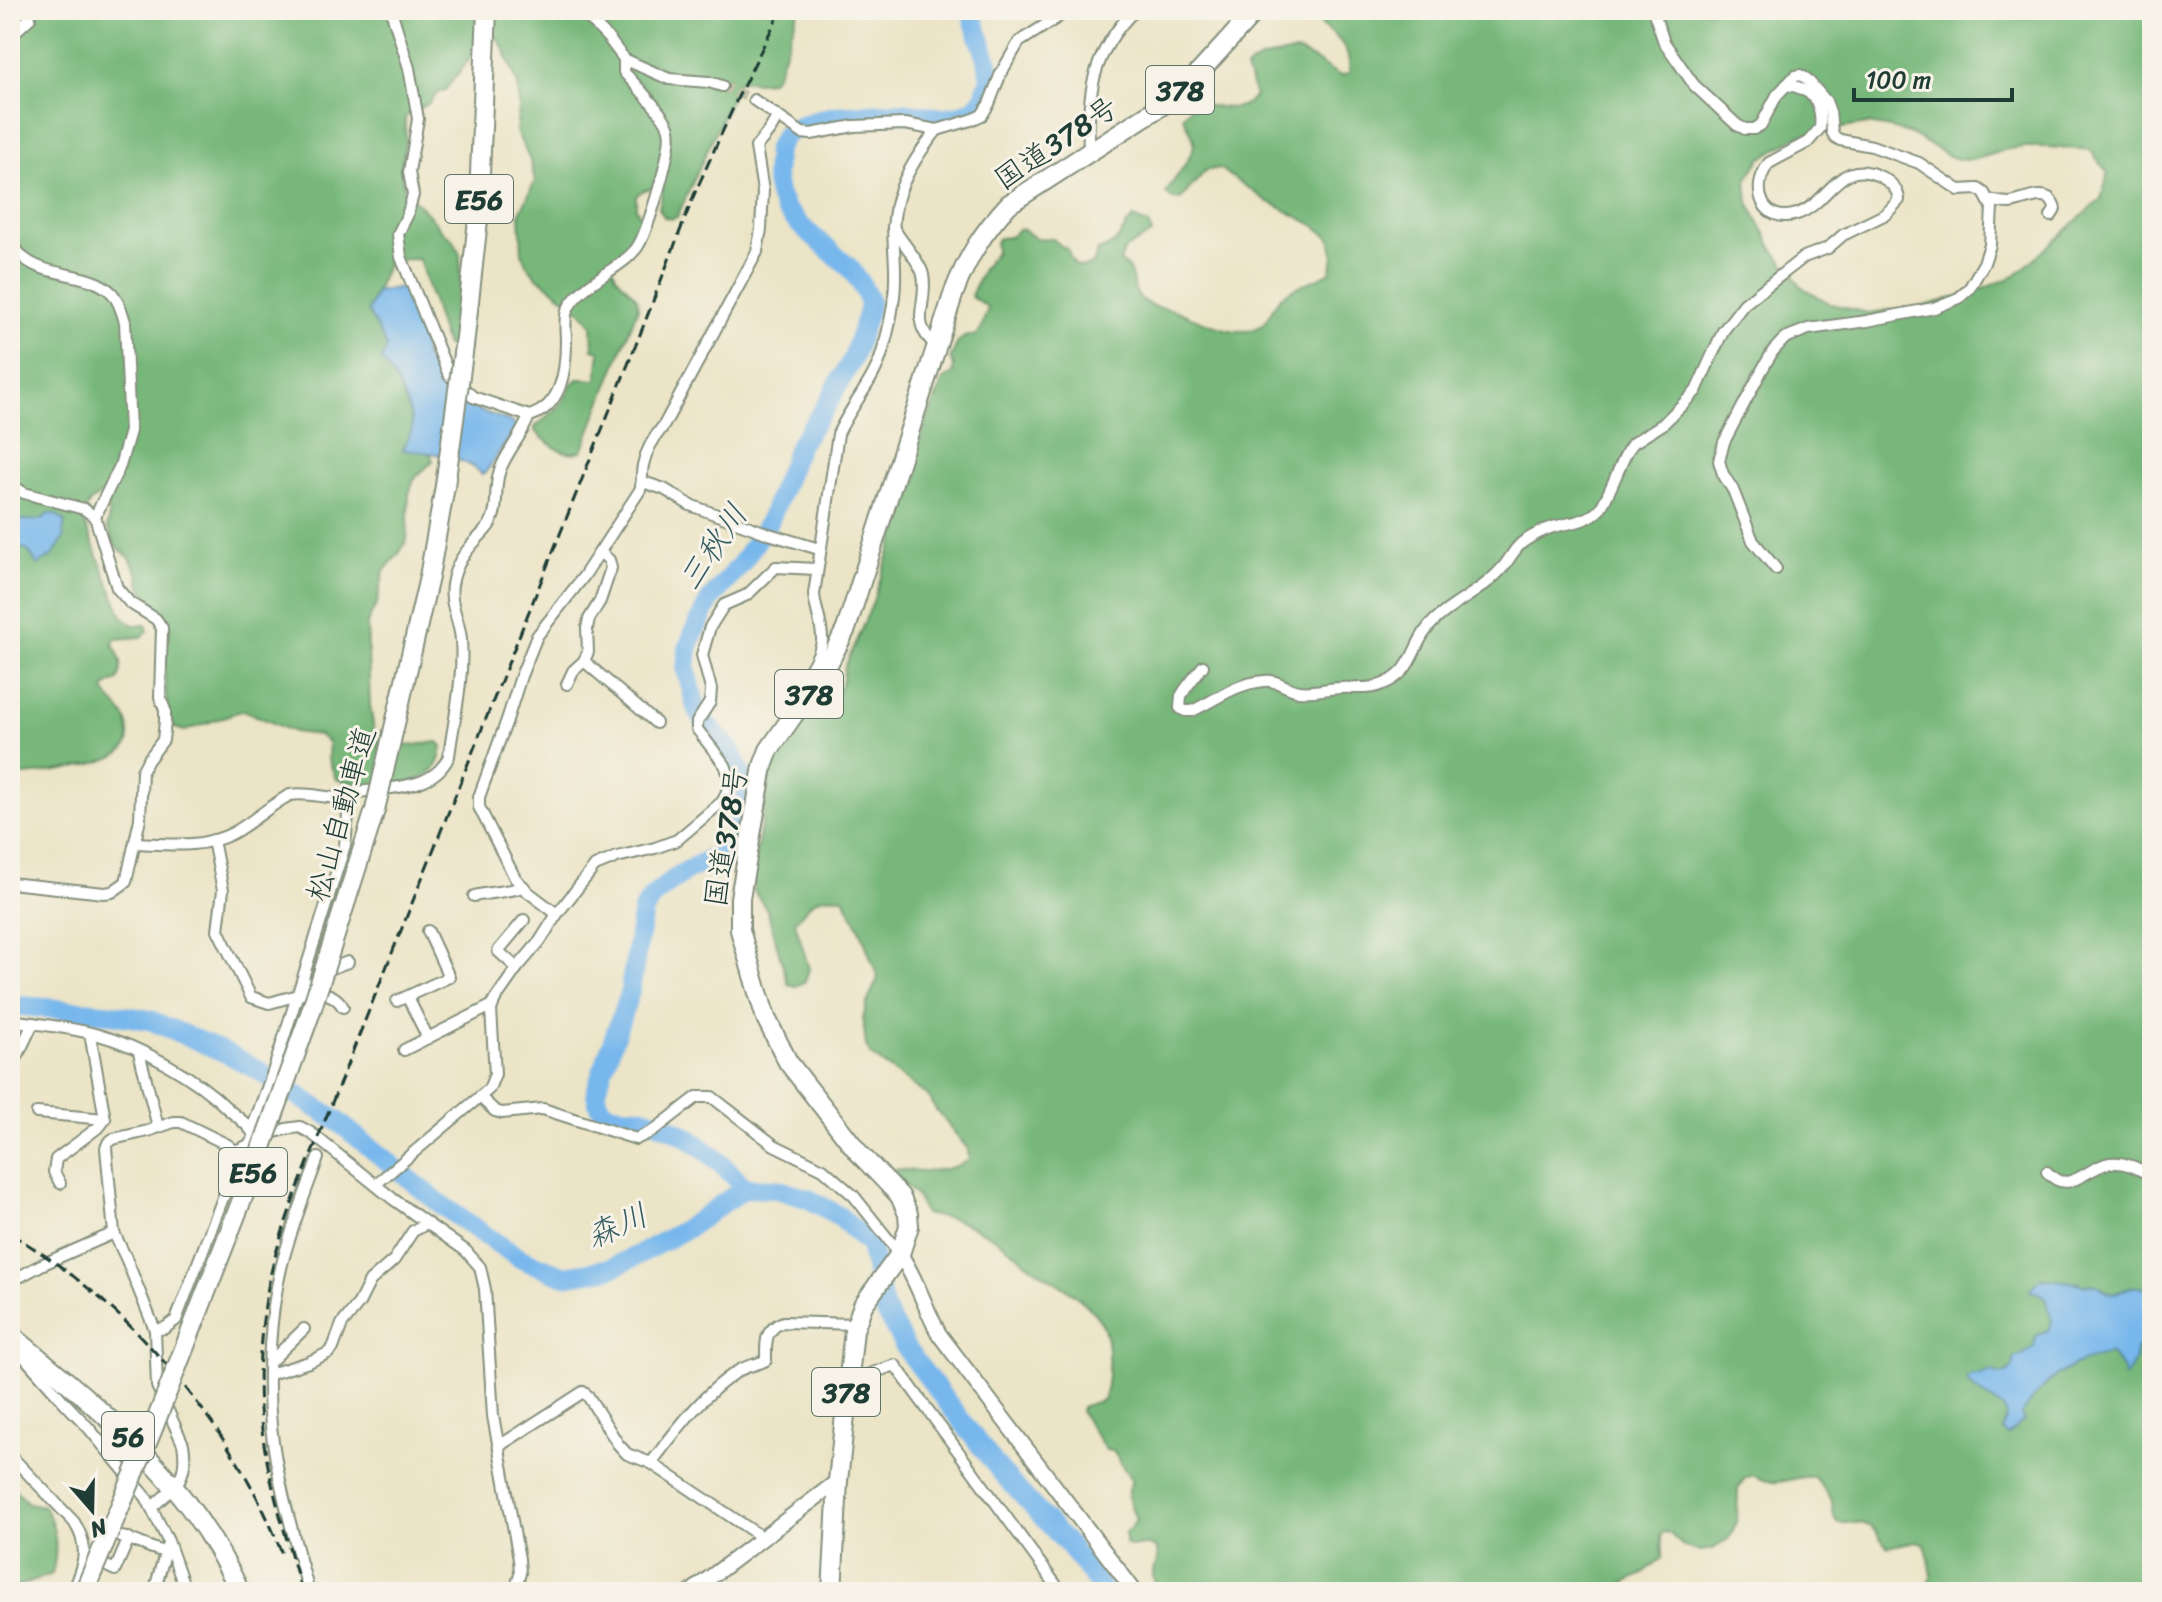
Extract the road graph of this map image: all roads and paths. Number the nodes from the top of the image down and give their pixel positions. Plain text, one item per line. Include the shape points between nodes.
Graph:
1 (391, 10) edge
2 (487, 10) edge
3 (581, 10) edge
4 (1069, 10) edge
5 (1135, 10) edge
6 (1256, 10) edge
7 (1653, 10) edge
8 (1126, 14) edge
9 (30, 18) dead end
10 (10, 32) edge
11 (624, 59) junction
12 (1786, 85) junction
13 (722, 86) tunnel mouth
14 (754, 100) tunnel mouth
15 (777, 115) junction
16 (937, 130) junction
17 (1089, 153) junction
18 (1988, 200) junction
19 (2051, 216) dead end
20 (893, 226) junction
21 (10, 238) edge
22 (937, 346) junction
23 (529, 416) junction
24 (643, 482) junction
25 (10, 484) edge
26 (95, 517) junction
27 (819, 549) junction
28 (600, 552) junction
29 (816, 569) junction
30 (1776, 569) dead end
31 (584, 661) junction
32 (1203, 666) dead end
33 (567, 684) dead end
34 (813, 690) junction
35 (656, 723) dead end
36 (346, 799) junction
37 (213, 840) junction
38 (135, 843) junction
39 (10, 883) edge
40 (524, 887) junction
41 (474, 896) dead end
42 (557, 914) junction
43 (524, 920) dead end
44 (428, 931) dead end
45 (348, 962) dead end
46 (517, 968) junction
47 (298, 993) junction
48 (493, 1005) junction
49 (343, 1007) dead end
50 (10, 1020) edge
51 (33, 1023) junction
52 (90, 1033) junction
53 (428, 1038) junction
54 (404, 1050) dead end
55 (139, 1052) junction
56 (10, 1072) edge
57 (481, 1098) junction
58 (37, 1113) dead end
59 (105, 1119) junction
60 (158, 1127) junction
61 (253, 1134) junction
62 (235, 1151) junction
63 (318, 1158) dead end
64 (2047, 1172) dead end
65 (2152, 1176) edge
66 (380, 1181) junction
67 (60, 1183) dead end
68 (424, 1222) junction
69 (114, 1233) junction
70 (895, 1261) junction
71 (10, 1282) edge
72 (856, 1324) junction
73 (304, 1329) dead end
74 (155, 1330) junction
75 (10, 1336) edge
76 (270, 1362) junction
77 (270, 1374) junction
78 (847, 1382) junction
79 (499, 1446) junction
80 (10, 1455) edge
81 (651, 1463) junction
82 (838, 1481) junction
83 (176, 1487) junction
84 (152, 1507) junction
85 (763, 1538) junction
86 (167, 1546) junction
87 (84, 1556) junction
88 (72, 1592) edge
89 (84, 1592) edge
90 (154, 1592) edge
91 (186, 1592) edge
92 (237, 1592) edge
93 (309, 1592) edge
94 (515, 1592) edge
95 (691, 1592) edge
96 (832, 1592) edge
97 (1061, 1592) edge
98 (1135, 1592) edge

1 - 23 street via 418,119 409,172 413,195 398,234 401,257 449,375 473,397
2 - 89 highway, 松山自動車道 / E56, bridge via 478,220 445,486 375,810 257,1161
3 - 11 street
4 - 16 street via 1012,50 982,115
5 - 8 street
6 - 17 highway, 国道378号 / 378 via 1197,75
7 - 12 street via 1664,42 1694,85 1737,125 1761,125
8 - 17 street via 1094,73
9 - 10 street
11 - 13 street via 669,79
11 - 23 street via 624,72 670,130 656,198 638,247 574,298 566,313 564,376 549,406
12 - 18 street via 1795,76 1807,79 1826,101 1832,132 1840,140 1906,157 1959,190 1978,189
12 - 32 street via 1814,97 1820,128 1808,142 1769,163 1759,183 1761,202 1775,213 1796,215 1855,172 1887,180 1899,200 1886,214 1804,257 1744,304 1723,331 1696,391 1628,450 1601,508 1517,545 1494,577 1425,631 1397,678 1373,688 1298,691 1265,680 1244,683 1185,711 1180,708 1181,696
14 - 15 street
15 - 16 street via 811,134 905,124
15 - 24 street via 756,147 763,191 757,252 650,446
16 - 20 street via 911,167 896,202
17 - 22 highway, 国道378号 / 378 via 1009,204 991,224 964,266
18 - 19 street via 2009,203 2039,195 2054,204
18 - 30 street via 1990,245 1969,289 1959,298 1919,311 1808,329 1785,338 1762,370 1719,461 1753,541
20 - 22 street via 924,276 921,324
20 - 27 street via 895,276 882,356 838,434
21 - 26 street via 34,264 100,284 113,294 125,322 130,431
22 - 34 highway, 国道378号 / 378 via 846,629
23 - 36 street via 501,467 490,525 456,567 451,588 461,659 444,767 423,781 357,792
24 - 27 street via 690,505
24 - 28 street
25 - 26 street
26 - 38 street via 117,588 162,628 163,740 142,771
27 - 29 street
28 - 31 street via 611,568 589,619
28 - 40 street via 537,636 479,797 485,820
29 - 34 street via 814,607 822,638 805,678
29 - 42 street via 776,567 747,595 724,605 710,627 702,655 710,702 697,729 731,781 723,801 677,840 595,866
31 - 33 street
31 - 35 street
34 - 70 highway, 国道378号 / 378 via 763,766 742,880 740,930 766,1018 783,1054 858,1152 900,1196 909,1226
36 - 37 street via 290,795 232,834
36 - 47 street via 345,845
37 - 38 street
37 - 47 street via 223,890 218,930 247,991 269,1003
38 - 39 street via 126,882 112,892
40 - 41 street
40 - 42 street
42 - 46 street
43 - 46 street via 498,951
44 - 53 street via 449,977 402,1000
45 - 47 street via 329,969
46 - 48 street
47 - 49 street via 327,993
47 - 61 street
48 - 53 street
48 - 57 street via 495,1074
50 - 51 street
51 - 52 street
51 - 56 street
52 - 55 street
52 - 59 street
53 - 54 street
55 - 60 street
55 - 61 street via 183,1073
57 - 66 street
57 - 70 street via 502,1113 543,1109 636,1139 697,1097 712,1097 774,1145 823,1169 854,1196
58 - 59 street
59 - 67 street via 56,1159 54,1172
60 - 62 street via 181,1122
60 - 69 street via 108,1143
61 - 62 street via 249,1145
61 - 66 street via 300,1127
62 - 74 street via 236,1164 176,1320
63 - 76 street via 280,1272
64 - 65 street via 2071,1182 2116,1163
66 - 68 street
68 - 77 street via 370,1281 328,1353
68 - 79 street via 480,1267
69 - 71 street
69 - 74 street
70 - 72 highway, 国道378号 / 378 via 863,1305
70 - 98 street via 912,1272 939,1334
72 - 78 highway, 国道378号 / 378
72 - 81 street via 774,1326 766,1336 764,1363 738,1371 707,1397
73 - 76 street
74 - 83 street via 157,1386 185,1454
75 - 83 highway, 56 via 118,1426
75 - 84 street
76 - 77 street
77 - 93 street via 278,1471
78 - 82 highway, 国道378号 / 378
78 - 97 street via 895,1365
79 - 81 street via 583,1392 623,1450
79 - 94 street via 519,1559
80 - 87 street via 74,1522
81 - 85 street
82 - 85 street
82 - 96 highway, 国道378号 / 378
83 - 84 street
83 - 92 highway, 56 via 208,1533
84 - 86 street
85 - 95 street
86 - 87 street via 148,1548 125,1538 115,1570
86 - 90 street
86 - 91 street
87 - 88 street

